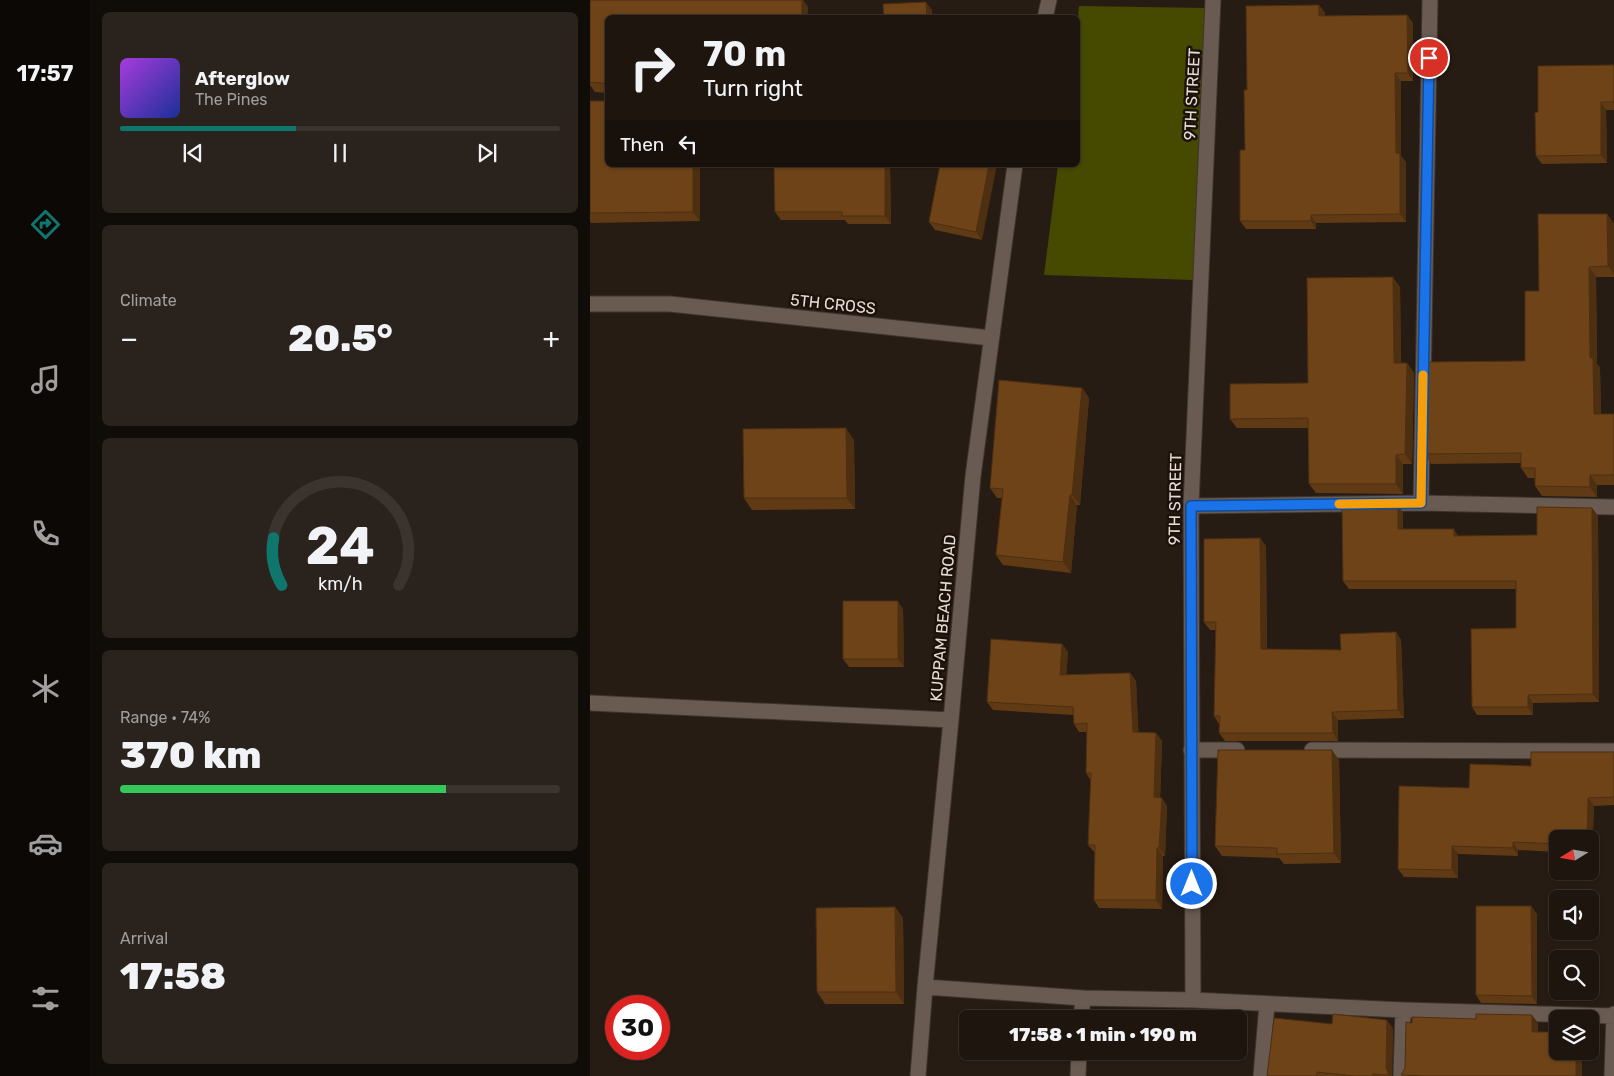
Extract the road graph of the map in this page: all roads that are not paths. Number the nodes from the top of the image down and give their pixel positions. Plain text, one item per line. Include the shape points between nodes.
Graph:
1 (1049, 0) edge
2 (1213, 0) edge
3 (1430, 0) edge
4 (1045, 15) edge
5 (1015, 167) edge
6 (590, 304) edge
7 (992, 338) junction
8 (1421, 503) junction
9 (1191, 506) junction
10 (1614, 507) edge
11 (590, 703) edge
12 (951, 720) junction
13 (1191, 750) junction
14 (1250, 750) edge
15 (1299, 750) edge
16 (1614, 751) edge
17 (925, 987) junction
18 (1083, 998) junction
19 (1193, 1000) junction
20 (1267, 1004) junction
21 (1082, 1010) edge
22 (1403, 1010) junction
23 (1614, 1015) edge
24 (1079, 1060) edge
25 (918, 1076) edge
26 (1078, 1076) edge
27 (1261, 1076) edge
28 (1401, 1076) edge
29 (1612, 1076) edge

1 - 4 street
2 - 9 street, 9TH STREET
3 - 8 street
5 - 7 street, KUPPAM BEACH ROAD
6 - 7 street, 5TH CROSS via 670,304
7 - 12 street, KUPPAM BEACH ROAD via 973,476
8 - 9 street
8 - 10 street
9 - 13 street, 9TH STREET
11 - 12 street
12 - 17 street, KUPPAM BEACH ROAD
13 - 14 street
13 - 19 street, 9TH STREET
15 - 16 street
17 - 18 street
17 - 25 street, KUPPAM BEACH ROAD
18 - 19 street
18 - 21 street
19 - 20 street
20 - 22 street
20 - 27 street
22 - 23 street
22 - 28 street
23 - 29 street
24 - 26 street

